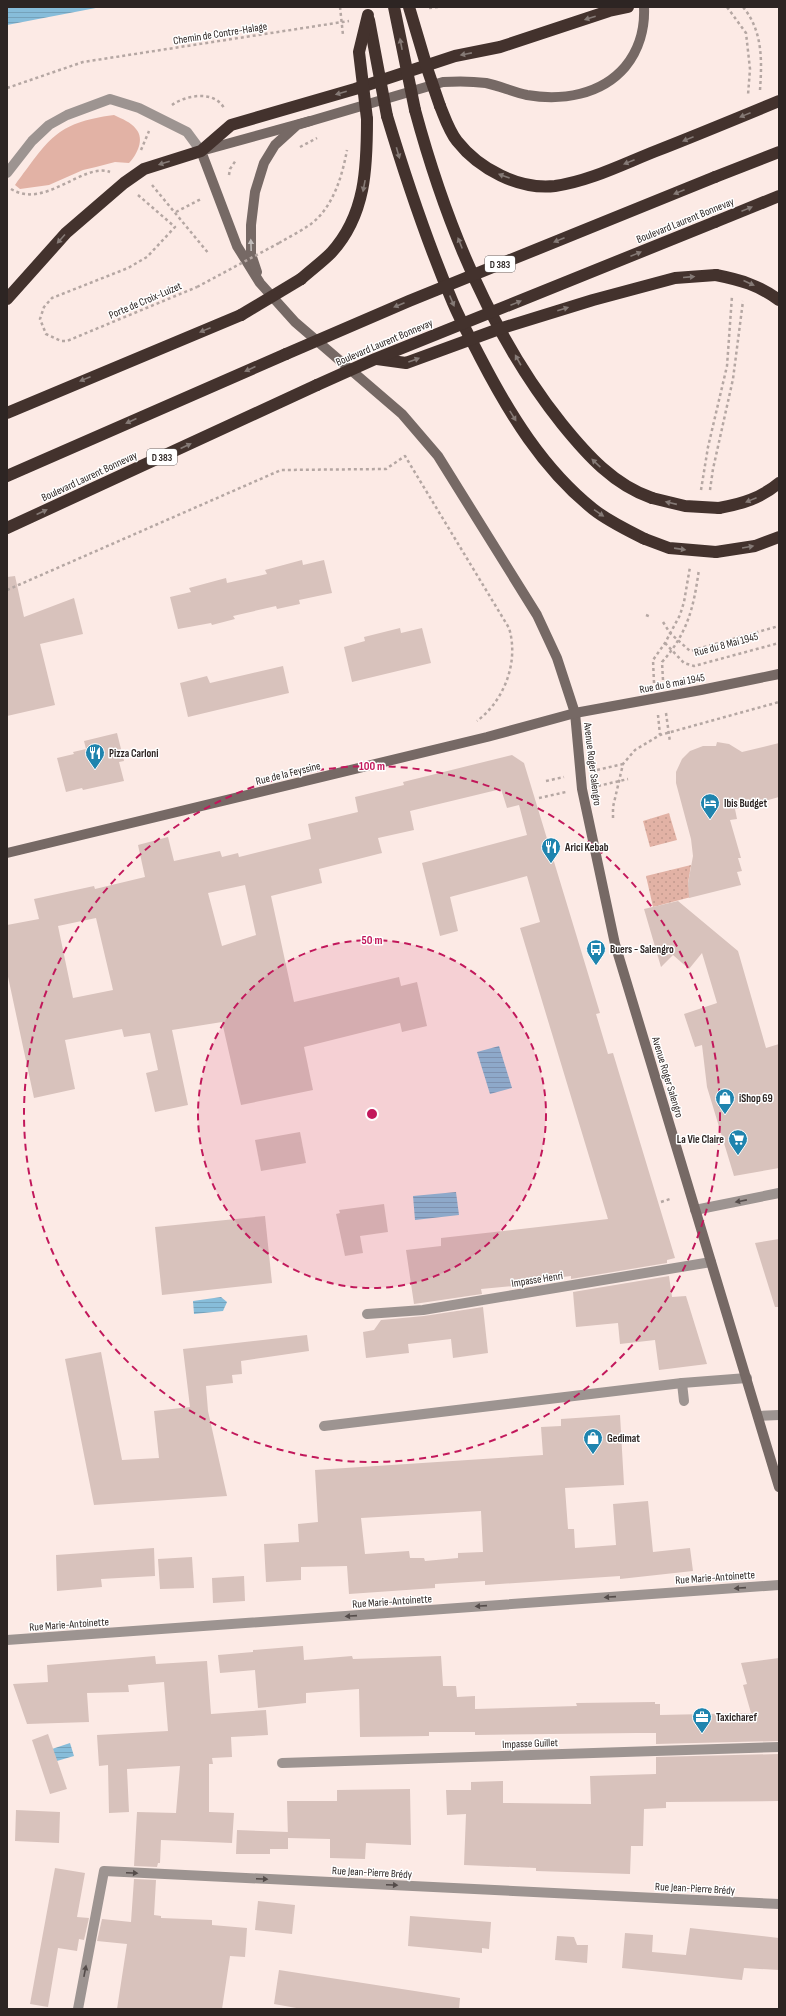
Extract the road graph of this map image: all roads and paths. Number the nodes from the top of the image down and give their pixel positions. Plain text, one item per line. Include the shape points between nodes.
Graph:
1 (394, 7) edge
2 (410, 7) edge
3 (438, 7) edge
4 (628, 7) edge
5 (644, 7) edge
6 (726, 7) edge
7 (743, 7) edge
8 (422, 10) dead end
9 (367, 11) edge
10 (351, 20) dead end
11 (7, 88) edge
12 (760, 97) dead end
13 (748, 99) dead end
14 (779, 101) edge
15 (310, 121) junction
16 (348, 145) dead end
17 (201, 151) junction
18 (779, 152) edge
19 (7, 173) edge
20 (148, 181) dead end
21 (779, 196) edge
22 (174, 227) dead end
23 (209, 254) dead end
24 (260, 283) junction
25 (732, 296) dead end
26 (743, 298) dead end
27 (7, 299) edge
28 (779, 300) edge
29 (375, 359) junction
30 (7, 413) edge
31 (7, 476) edge
32 (779, 483) edge
33 (700, 492) dead end
34 (709, 493) dead end
35 (7, 528) edge
36 (779, 537) edge
37 (700, 562) dead end
38 (690, 563) dead end
39 (7, 590) edge
40 (646, 615) dead end
41 (651, 617) dead end
42 (663, 622) dead end
43 (779, 626) edge
44 (670, 633) junction
45 (678, 640) junction
46 (779, 643) edge
47 (777, 672) edge
48 (779, 702) edge
49 (575, 713) junction
50 (472, 724) dead end
51 (613, 818) dead end
52 (7, 853) edge
53 (779, 1193) edge
54 (670, 1199) dead end
55 (661, 1202) dead end
56 (695, 1210) junction
57 (711, 1262) junction
58 (367, 1314) dead end
59 (747, 1378) junction
60 (682, 1383) junction
61 (684, 1401) dead end
62 (779, 1415) edge
63 (758, 1416) junction
64 (324, 1426) dead end
65 (779, 1487) edge
66 (779, 1585) edge
67 (7, 1640) edge
68 (779, 1747) edge
69 (282, 1763) dead end
70 (779, 1904) edge
71 (78, 2009) edge

32 -> 1 highway, bridge via 754,499 719,508 685,506 652,498 636,492 609,475 590,457 543,401 481,294 438,187 415,110
14 -> 2 highway, bridge via 598,175 554,186 535,185 497,174 473,158 457,140 440,106
3 - 8 path
4 -> 17 highway via 500,47 455,56 355,89 231,124
5 - 15 main road via 642,32 630,61 618,76 602,87 586,93 547,97 527,95 464,80 443,82
6 - 13 path via 746,33 750,69
7 - 12 path via 759,38
9 -> 30 highway, bridge via 359,52 367,119 366,164 360,202 345,235 331,253 301,279 241,315
9 -> 36 highway, bridge via 387,116 405,177 453,304 494,383 534,447 563,481 593,509 621,527 669,548 716,552 755,546
10 - 11 path, Chemin de Contre-Halage via 83,62
15 - 17 main road
24 -> 15 main road via 252,254 250,225 255,192 264,163 275,145 297,125
16 - 22 path, Porte de Croix-Luizet, bridge via 334,196 311,224 197,287 67,341 51,338 46,334 40,320 44,307 52,298 128,268 147,257
17 - 19 street via 187,132 139,108 110,99 67,115 49,126 32,141
17 - 24 main road, Avenue Roger Salengro via 237,246
17 -> 27 highway via 144,169 124,183 66,233
18 -> 31 highway, D 383, bridge via 409,301
20 - 23 path
29 -> 21 highway, Boulevard Laurent Bonnevay / D 383, bridge
24 - 49 main road, Avenue Roger Salengro via 295,322 402,414 438,456 537,615 557,658
25 - 33 path via 727,366
26 - 34 path via 733,379
29 -> 28 highway, bridge via 406,363 499,329 675,278 716,275 741,280
35 -> 29 highway, Boulevard Laurent Bonnevay / D 383, bridge
37 - 45 path via 692,614
38 - 44 path via 684,602
39 - 50 path via 281,470 386,469 405,456 511,635 512,663 508,681 493,704
40 - 41 path
42 - 44 path
43 - 45 path via 690,651
44 - 45 path
44 - 46 path, Rue du 8 Mai 1945 via 665,643 684,663 694,666
47 - 49 main road, Rue du 8 mai 1945 via 701,690
48 - 51 path via 660,735 635,750 623,764 613,807
49 - 52 main road, Rue de la Feyssine via 487,737
49 - 56 main road, Avenue Roger Salengro via 582,789 615,944
53 -> 56 street
54 - 55 path
56 - 57 main road, Avenue Roger Salengro
57 - 58 street, Impasse Henri via 423,1310
57 - 59 main road, Avenue Roger Salengro
59 - 60 street
59 - 63 main road, Avenue Roger Salengro
60 - 61 street
60 - 64 street
62 - 63 street
63 - 65 main road, Avenue Roger Salengro
66 -> 67 street, Rue Marie-Antoinette
68 - 69 street, Impasse Guillet
71 -> 70 street, Rue Jean-Pierre Brédy via 104,1871

